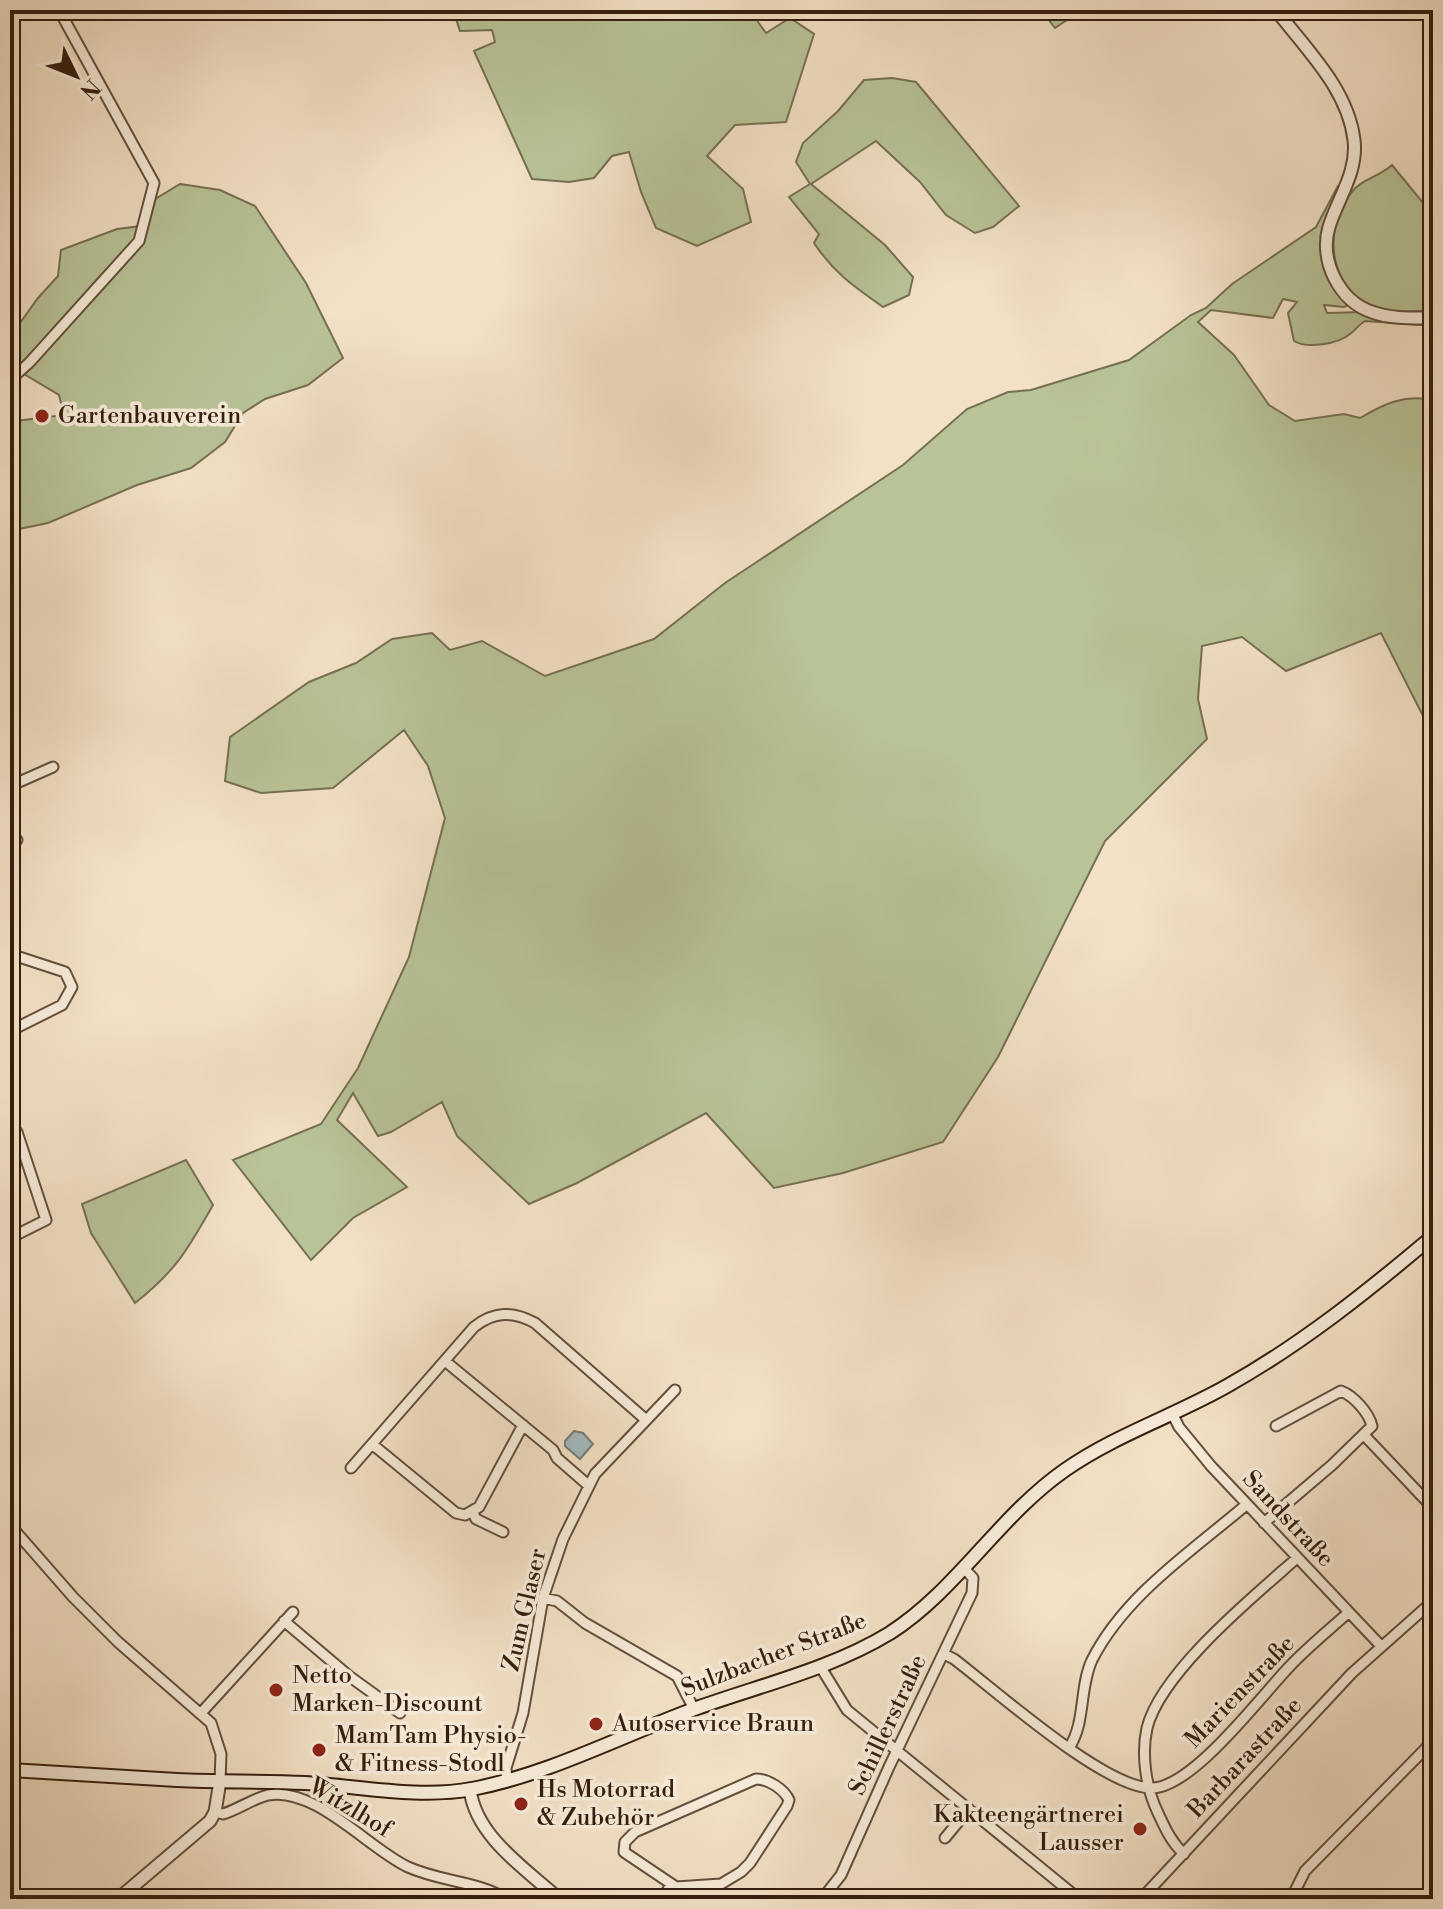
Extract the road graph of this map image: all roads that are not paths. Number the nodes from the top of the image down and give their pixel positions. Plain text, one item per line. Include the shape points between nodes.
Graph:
1 (59, 10) edge
2 (1276, 10) edge
3 (1433, 318) edge
4 (10, 380) edge
5 (53, 767) dead end
6 (10, 786) edge
7 (10, 954) edge
8 (10, 1031) edge
9 (17, 1132) dead end
10 (1433, 1236) edge
11 (10, 1238) edge
12 (445, 1361) junction
13 (675, 1390) dead end
14 (1172, 1413) junction
15 (645, 1419) junction
16 (523, 1425) junction
17 (1276, 1426) dead end
18 (1364, 1435) junction
19 (372, 1444) junction
20 (351, 1468) dead end
21 (588, 1485) junction
22 (1246, 1505) junction
23 (1433, 1508) edge
24 (473, 1513) junction
25 (1264, 1523) junction
26 (10, 1525) edge
27 (503, 1532) dead end
28 (1297, 1558) junction
29 (963, 1567) junction
30 (543, 1598) junction
31 (1433, 1601) edge
32 (293, 1612) dead end
33 (1349, 1612) junction
34 (284, 1621) junction
35 (1381, 1646) junction
36 (944, 1654) junction
37 (820, 1666) junction
38 (694, 1709) junction
39 (201, 1713) junction
40 (400, 1713) dead end
41 (1433, 1741) edge
42 (1069, 1748) junction
43 (898, 1751) junction
44 (10, 1770) edge
45 (220, 1781) junction
46 (507, 1781) junction
47 (1149, 1788) junction
48 (470, 1789) junction
49 (969, 1809) junction
50 (215, 1812) junction
51 (945, 1838) dead end
52 (1184, 1854) junction
53 (671, 1885) junction
54 (118, 1899) edge
55 (507, 1899) edge
56 (559, 1899) edge
57 (662, 1899) edge
58 (822, 1899) edge
59 (1079, 1899) edge
60 (1141, 1899) edge
61 (1291, 1899) edge

1 - 4 street via 154,183 139,241
2 - 3 street via 1331,81 1354,141 1354,163 1329,228 1329,267 1361,308 1391,317
5 - 6 street
7 - 8 street via 65,972 72,987 62,1005
9 - 11 street via 46,1220
10 - 14 main road, Sulzbacher Straße via 1300,1341 1223,1389
12 - 15 street via 481,1321 513,1314 535,1323
12 - 16 street
12 - 19 street
13 - 15 street, Zum Glaser
14 - 22 street, Sandstraße
14 - 29 main road, Sulzbacher Straße via 1061,1472
15 - 21 street, Zum Glaser
16 - 21 street
16 - 24 street
17 - 18 street via 1341,1391 1371,1420
18 - 23 street
18 - 25 street
19 - 20 street
19 - 24 street via 456,1513
21 - 30 street, Zum Glaser
22 - 25 street, Sandstraße
22 - 42 street via 1138,1598 1110,1630 1089,1668 1077,1736
24 - 27 street
25 - 28 street, Sandstraße
26 - 39 street via 118,1642
28 - 33 street, Sandstraße
28 - 47 street via 1226,1623 1171,1684 1148,1725
29 - 36 street, Schillerstraße via 974,1586
29 - 37 main road, Sulzbacher Straße via 897,1628
30 - 38 street via 557,1601 677,1676
30 - 46 street, Zum Glaser
31 - 35 street, Barbarastraße
32 - 34 street
33 - 35 street, Sandstraße
33 - 47 street, Marienstraße via 1297,1658 1194,1770
34 - 39 street
34 - 40 street
35 - 52 street, Barbarastraße
36 - 42 street
36 - 43 street, Schillerstraße
37 - 38 main road, Sulzbacher Straße
37 - 43 street via 847,1710
38 - 46 main road, Sulzbacher Straße
39 - 45 street via 218,1741
41 - 61 street via 1305,1871
42 - 47 street via 1100,1769
43 - 49 street
43 - 58 street, Schillerstraße via 841,1875
44 - 45 main road, Sulzbacher Straße
45 - 48 main road, Sulzbacher Straße via 424,1792
45 - 50 street
46 - 48 main road, Sulzbacher Straße
47 - 52 street via 1169,1838
48 - 56 street via 481,1821 503,1849
49 - 51 street
49 - 59 street
50 - 54 street
50 - 55 street, Witzlhof via 286,1795 333,1816 405,1866 484,1886
52 - 60 street, Barbarastraße
53 - 53 street via 721,1884 741,1872 787,1806 787,1795 756,1779 629,1837 624,1852
53 - 57 street

